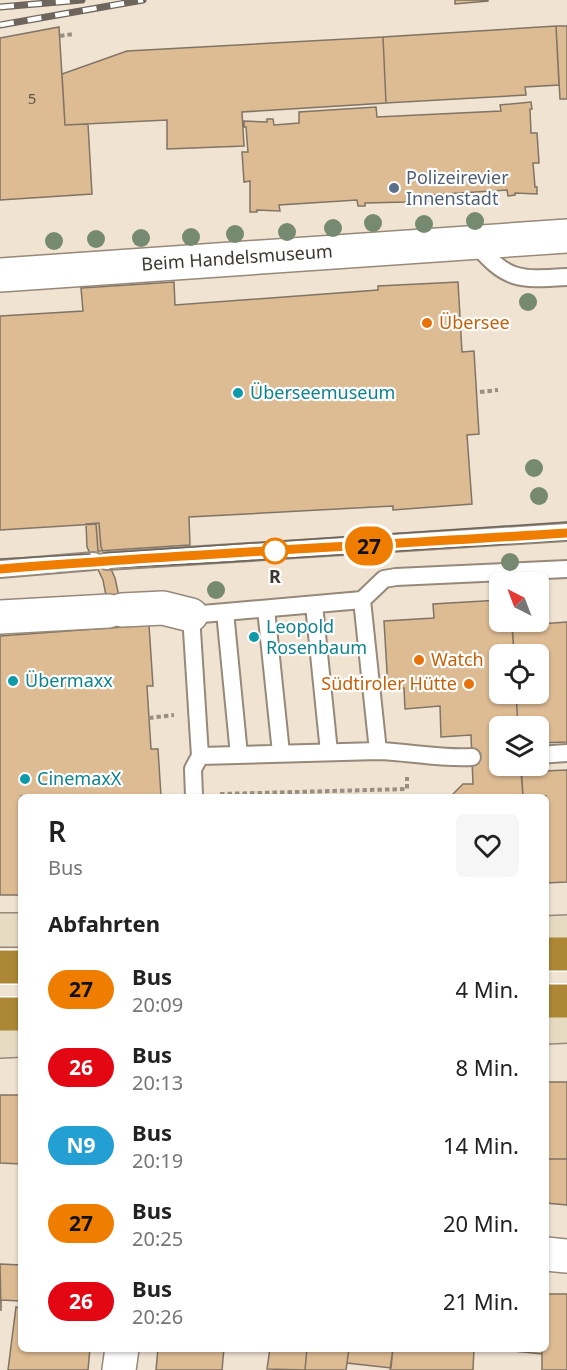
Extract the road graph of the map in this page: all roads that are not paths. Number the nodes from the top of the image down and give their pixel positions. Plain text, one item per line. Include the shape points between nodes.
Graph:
1 (567, 236) edge
2 (474, 242) junction
3 (0, 275) edge
4 (567, 277) edge
5 (567, 532) edge
6 (0, 569) edge
7 (567, 569) edge
8 (362, 600) junction
9 (314, 604) junction
10 (266, 609) junction
11 (225, 612) junction
12 (191, 615) junction
13 (0, 617) edge
14 (378, 751) junction
15 (329, 752) junction
16 (281, 753) junction
17 (567, 753) edge
18 (549, 754) edge
19 (239, 755) junction
20 (200, 756) junction
21 (472, 758) dead end
22 (194, 794) edge
23 (0, 930) edge
24 (18, 930) edge
25 (567, 932) edge
26 (549, 933) edge
27 (549, 954) edge
28 (567, 954) edge
29 (0, 967) edge
30 (18, 967) edge
31 (549, 1001) edge
32 (567, 1001) edge
33 (0, 1014) edge
34 (18, 1014) edge
35 (567, 1026) edge
36 (549, 1027) edge
37 (18, 1040) edge
38 (0, 1041) edge
39 (549, 1254) edge
40 (567, 1256) edge
41 (121, 1352) edge
42 (119, 1370) edge

1 - 2 street, Beim Handelsmuseum
2 - 3 street, Beim Handelsmuseum
2 - 4 lane via 509,275 532,279
5 - 6 lane
7 - 8 lane via 396,577 384,579
8 - 9 lane
8 - 14 lane
9 - 10 lane
9 - 15 lane
10 - 11 lane
10 - 16 lane
11 - 12 lane
11 - 19 lane
12 - 13 street via 163,608
12 - 20 lane
14 - 15 lane
14 - 21 lane
15 - 16 lane
16 - 19 lane
17 - 18 lane
19 - 20 lane
20 - 22 lane via 193,769
23 - 24 main road
25 - 26 main road
27 - 28 highway
29 - 30 highway
31 - 32 highway
33 - 34 highway
35 - 36 main road
37 - 38 main road
39 - 40 street
41 - 42 street

